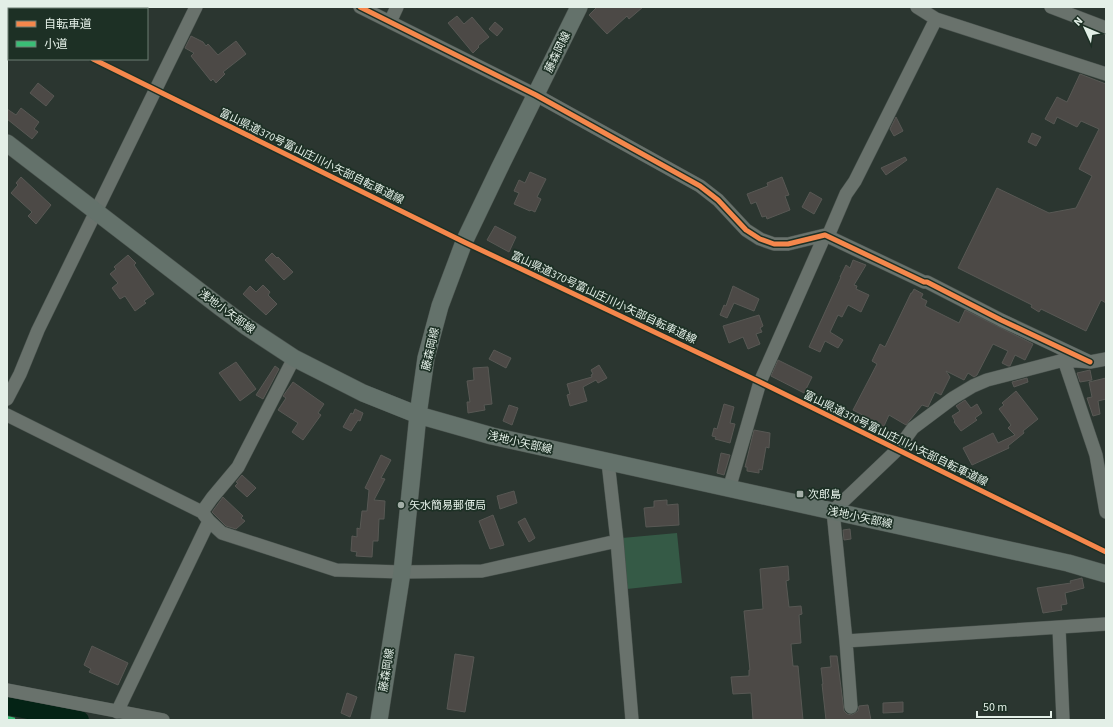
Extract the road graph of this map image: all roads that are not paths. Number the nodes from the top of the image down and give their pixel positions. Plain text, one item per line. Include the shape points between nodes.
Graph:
1 (196, 7) edge
2 (360, 7) edge
3 (397, 7) edge
4 (579, 7) edge
5 (917, 7) edge
6 (1051, 7) edge
7 (936, 19) junction
8 (390, 22) junction
9 (1106, 28) edge
10 (1106, 74) edge
11 (536, 95) junction
12 (7, 143) edge
13 (96, 211) junction
14 (826, 236) junction
15 (294, 358) junction
16 (1106, 359) edge
17 (1064, 360) junction
18 (1090, 362) junction
19 (7, 399) edge
20 (7, 415) edge
21 (418, 415) junction
22 (608, 462) junction
23 (729, 489) junction
24 (834, 511) junction
25 (1106, 512) edge
26 (206, 516) junction
27 (617, 540) junction
28 (402, 572) junction
29 (1106, 574) edge
30 (1106, 624) edge
31 (1059, 628) junction
32 (846, 641) junction
33 (7, 690) edge
34 (851, 707) dead end
35 (117, 712) junction
36 (162, 720) edge
37 (379, 720) edge
38 (632, 720) edge
39 (1063, 720) edge

1 - 13 street
2 - 8 street
3 - 8 street
4 - 11 main road, 藤森岡線
5 - 7 street
6 - 9 street
7 - 10 street
7 - 14 street
8 - 11 street
11 - 14 street via 700,186 718,200 746,230 760,239 774,244 788,244
11 - 21 main road, 藤森岡線 via 464,242 426,358
12 - 13 main road, 浅地小矢部線
13 - 15 main road, 浅地小矢部線 via 242,323
13 - 19 street
14 - 18 street
14 - 23 street via 760,382
15 - 21 main road, 浅地小矢部線 via 363,393
15 - 26 street via 238,467 212,498
16 - 18 street
17 - 18 street
17 - 24 street via 987,380 952,398 913,428 896,450
17 - 25 street via 1096,454
20 - 26 street
21 - 22 main road, 浅地小矢部線 via 492,436
21 - 28 main road, 藤森岡線
22 - 23 main road, 浅地小矢部線
22 - 27 street
23 - 24 main road, 浅地小矢部線
24 - 29 main road, 浅地小矢部線 via 1068,563
24 - 32 street
26 - 28 street via 222,533 336,570
26 - 35 street
27 - 28 street via 482,571
27 - 38 street
28 - 37 main road, 藤森岡線
30 - 31 street
31 - 32 street
31 - 39 street
32 - 34 street
33 - 35 street
35 - 36 street

